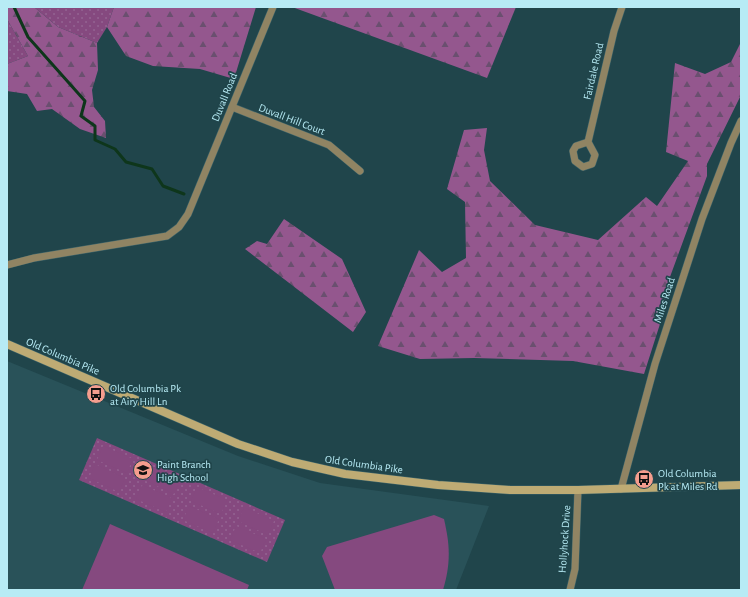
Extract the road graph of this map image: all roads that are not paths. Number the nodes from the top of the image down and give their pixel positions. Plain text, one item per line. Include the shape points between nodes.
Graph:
1 (273, 7) edge
2 (622, 7) edge
3 (232, 107) junction
4 (741, 121) edge
5 (588, 142) dead end
6 (360, 171) dead end
7 (7, 265) edge
8 (7, 344) edge
9 (741, 485) edge
10 (621, 489) junction
11 (578, 490) junction
12 (570, 590) edge

1 - 3 street, Duvall Road
2 - 5 street, Fairdale Road via 614,30
3 - 6 street, Duvall Hill Court via 328,145
3 - 7 street, Duvall Road via 196,196 179,228 167,236 37,257
4 - 10 street, Miles Road via 697,234 655,364
8 - 11 main road, Old Columbia Pike via 238,444 292,462 345,474 438,485 510,490
9 - 10 main road, Old Columbia Pike
10 - 11 main road, Old Columbia Pike
11 - 12 street, Hollyhock Drive via 575,569

